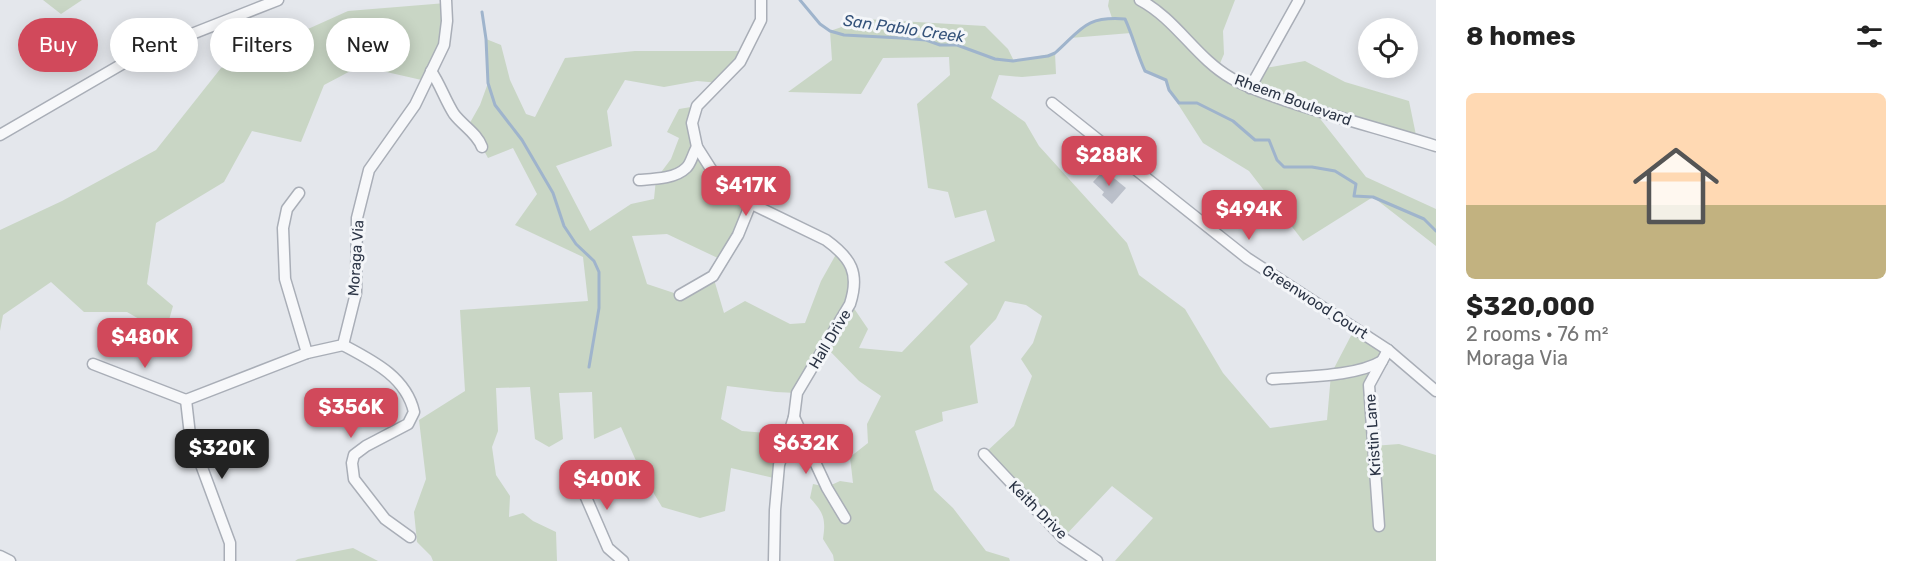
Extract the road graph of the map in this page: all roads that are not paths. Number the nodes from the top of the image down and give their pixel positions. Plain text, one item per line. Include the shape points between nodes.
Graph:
1 (278, 0) edge
2 (446, 0) edge
3 (761, 0) edge
4 (1140, 0) edge
5 (1299, 0) edge
6 (431, 71) junction
7 (1250, 88) junction
8 (1052, 103) dead end
9 (0, 135) edge
10 (1436, 146) edge
11 (482, 147) dead end
12 (697, 147) junction
13 (639, 180) dead end
14 (299, 193) dead end
15 (751, 203) junction
16 (680, 295) dead end
17 (343, 345) junction
18 (1388, 350) junction
19 (307, 352) junction
20 (1382, 361) junction
21 (93, 364) dead end
22 (1272, 379) dead end
23 (1436, 391) edge
24 (186, 400) junction
25 (794, 417) junction
26 (984, 454) dead end
27 (575, 472) dead end
28 (845, 518) dead end
29 (1379, 526) dead end
30 (410, 537) dead end
31 (0, 556) edge
32 (10, 561) edge
33 (230, 561) edge
34 (623, 561) edge
35 (774, 561) edge
36 (1097, 561) edge

1 - 9 street via 136,56
2 - 6 street, Moraga Via via 444,45
3 - 12 street, Hall Drive via 761,20 740,62 697,106 692,123
4 - 7 street, Rheem Boulevard via 1169,21 1209,61
5 - 7 street
6 - 11 street via 452,111
6 - 17 street, Moraga Via via 415,105 369,170 357,218 356,293
7 - 10 street, Rheem Boulevard
8 - 18 street, Greenwood Court via 1247,258
12 - 13 street via 687,168 656,179
12 - 15 street, Hall Drive via 725,191
14 - 19 street via 287,209 283,228 285,279
15 - 16 street via 738,235 713,276
15 - 25 street, Hall Drive via 826,240 849,260 854,273 855,289 850,304 797,393
17 - 19 street
17 - 30 street via 378,364 402,384 411,399 414,412 408,424 366,446 354,455 352,463 354,479 385,519
18 - 20 street, Kristin Lane
18 - 23 street, Greenwood Court
19 - 24 street
20 - 22 street via 1343,373
20 - 29 street, Kristin Lane via 1369,385
21 - 24 street
24 - 33 street via 190,435 230,543
25 - 28 street
25 - 35 street, Hall Drive via 779,465
26 - 36 street, Keith Drive via 1063,538
27 - 34 street via 608,548
31 - 32 street

